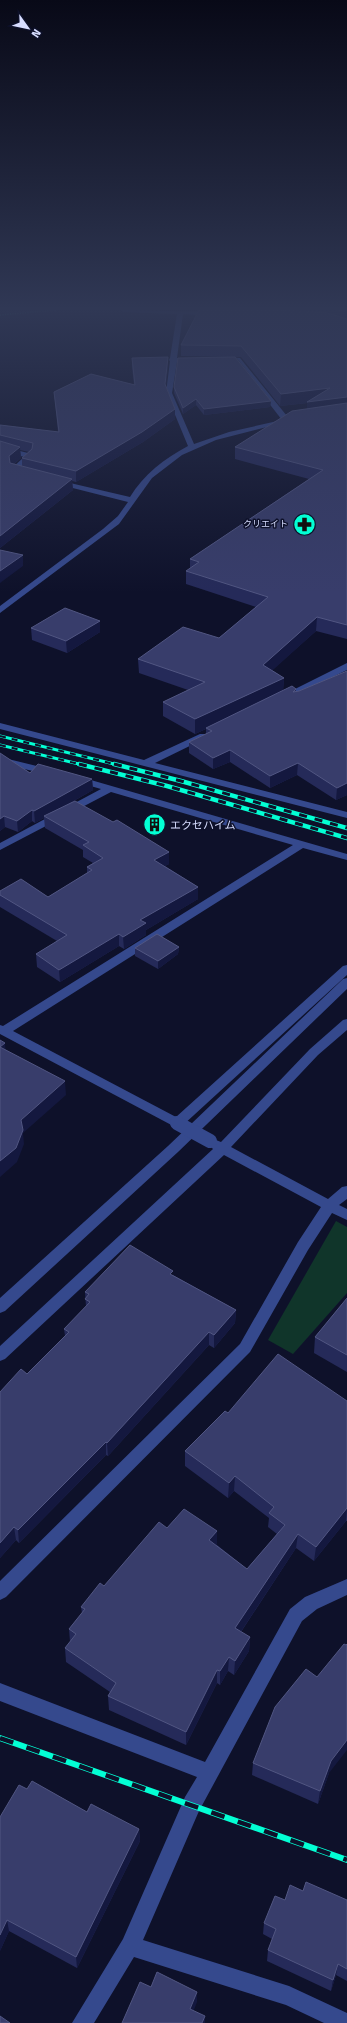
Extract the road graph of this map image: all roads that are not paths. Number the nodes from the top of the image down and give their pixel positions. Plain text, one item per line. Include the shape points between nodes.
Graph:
1 (174, 404) edge
2 (277, 404) edge
3 (192, 447) junction
4 (0, 448) edge
5 (28, 473) edge
6 (50, 479) edge
7 (131, 500) junction
8 (0, 610) edge
9 (347, 666) edge
10 (276, 701) edge
11 (0, 726) edge
12 (212, 732) edge
13 (0, 760) edge
14 (148, 762) junction
15 (111, 788) junction
16 (347, 806) edge
17 (335, 812) junction
18 (347, 815) edge
19 (302, 844) junction
20 (0, 847) edge
21 (347, 857) edge
22 (347, 969) edge
23 (347, 982) edge
24 (347, 1023) edge
25 (2, 1030) edge
26 (178, 1123) junction
27 (223, 1148) junction
28 (347, 1191) edge
29 (329, 1206) junction
30 (347, 1215) edge
31 (0, 1307) edge
32 (0, 1355) edge
33 (347, 1587) edge
34 (0, 1592) edge
35 (0, 1692) edge
36 (209, 1773) junction
37 (130, 1946) junction
38 (82, 2023) edge
39 (346, 2023) edge

1 - 3 street
2 - 3 street via 290,420 234,432
3 - 7 street via 166,462 148,477
4 - 5 street via 30,456 14,470
6 - 7 street
7 - 8 street via 122,516 106,531
9 - 10 street
11 - 14 street
12 - 14 street
13 - 15 street
14 - 17 street
15 - 19 street
15 - 20 street
16 - 17 street
17 - 18 street
19 - 21 street
19 - 25 street
22 - 26 street
23 - 31 street via 174,1149
24 - 27 street via 314,1052
25 - 26 street
26 - 27 street, bridge
27 - 29 street
27 - 32 street
28 - 29 street
29 - 30 street
29 - 34 street via 245,1348
33 - 36 street via 311,1603 296,1615
35 - 36 street
36 - 37 street via 192,1804
37 - 38 street
37 - 39 street via 289,1996

